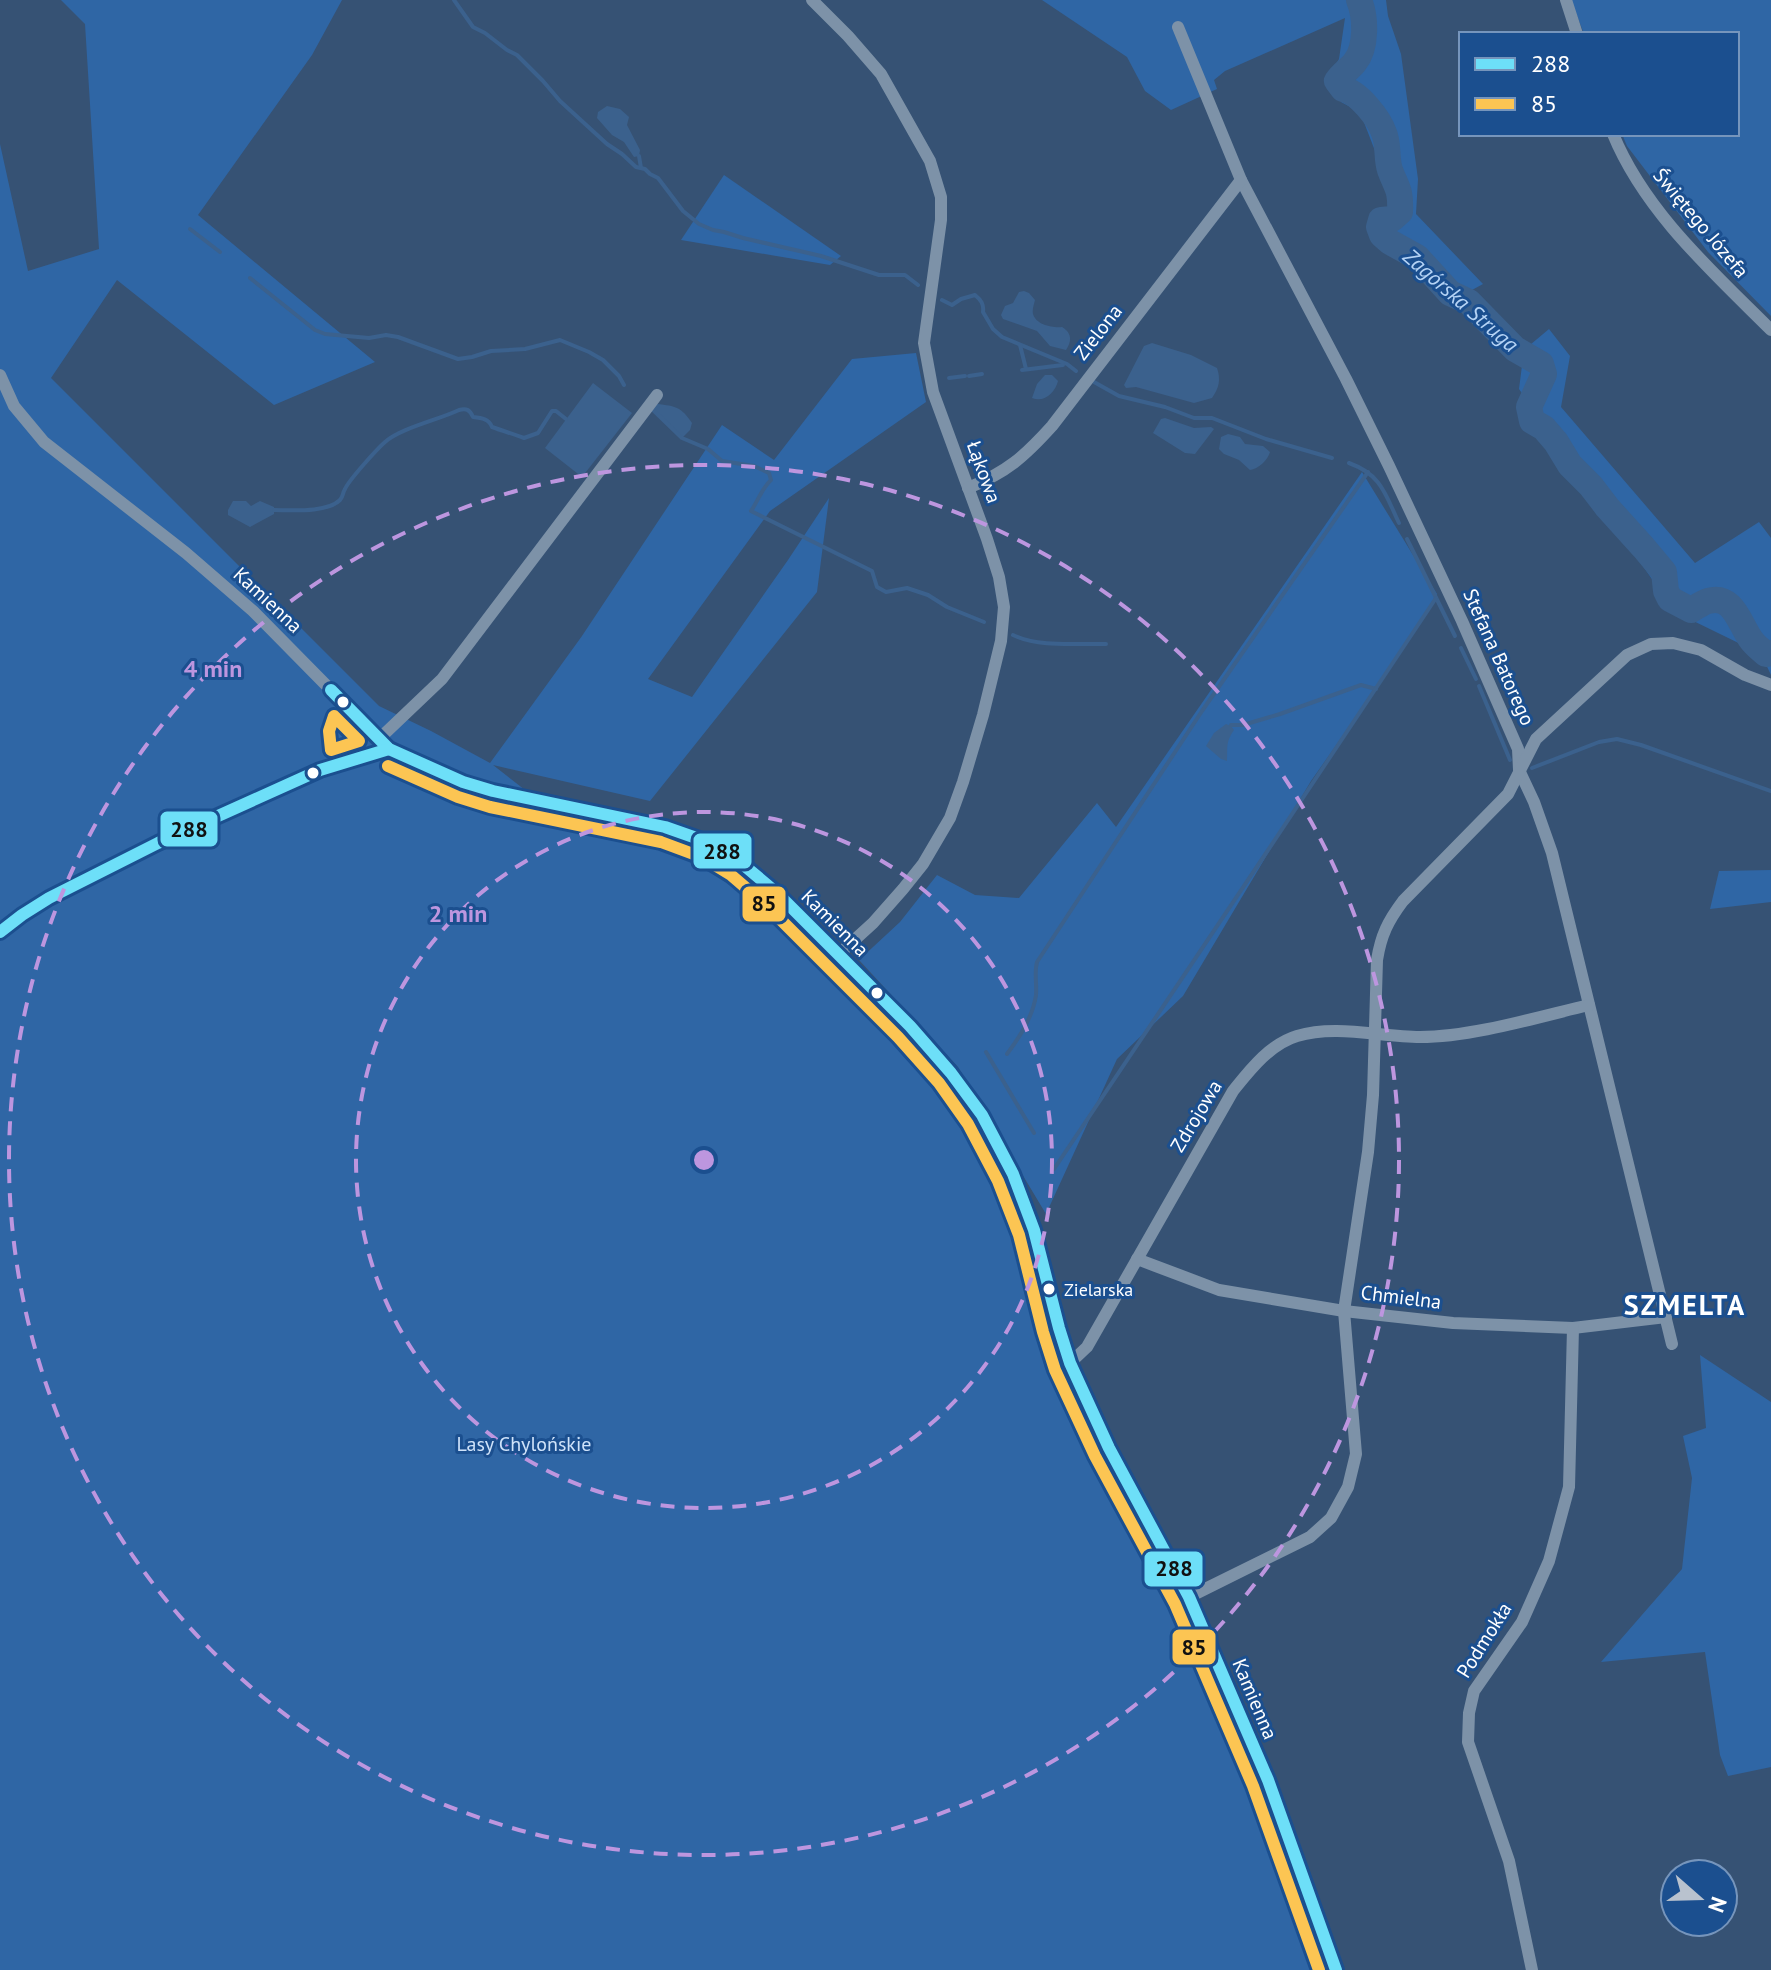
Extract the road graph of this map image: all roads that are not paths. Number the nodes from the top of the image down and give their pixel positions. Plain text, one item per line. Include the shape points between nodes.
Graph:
1 (812, 0) edge
2 (1566, 0) edge
3 (1178, 27) dead end
4 (1576, 32) edge
5 (1614, 136) edge
6 (1241, 180) junction
7 (1771, 330) edge
8 (0, 375) edge
9 (657, 395) dead end
10 (968, 488) junction
11 (1771, 685) edge
12 (384, 744) junction
13 (1519, 770) junction
14 (0, 932) edge
15 (839, 954) junction
16 (1589, 1005) junction
17 (1375, 1035) junction
18 (1137, 1259) junction
19 (1344, 1311) junction
20 (1666, 1317) junction
21 (1573, 1328) junction
22 (1672, 1344) dead end
23 (1070, 1363) junction
24 (1189, 1597) junction
25 (1336, 1970) edge
26 (1532, 1970) edge

1 - 10 street, Łąkowa via 881,74 930,161 941,197 941,220 924,343 933,392
2 - 4 street
3 - 6 street, Stefana Batorego
5 - 7 street, Świętego Józefa via 1663,216
6 - 10 street, Zielona via 1044,435 995,477
6 - 13 street, Stefana Batorego via 1346,379 1462,621 1518,749
8 - 12 street, Kamienna via 14,406 44,442 253,611
9 - 12 street via 442,679
10 - 15 street, Łąkowa via 1004,607 983,715 950,818 930,852 893,901
11 - 13 street via 1701,650 1651,644 1627,655 1536,739
12 - 14 street via 86,878
12 - 15 street, Kamienna via 463,782 702,840 740,862
13 - 16 street, Stefana Batorego via 1552,853
13 - 17 street via 1508,794 1391,916 1377,960
15 - 23 street, Kamienna via 951,1073 995,1137 1034,1230
16 - 17 street, Zdrojowa via 1473,1031
16 - 20 street, Stefana Batorego
17 - 18 street, Zdrojowa via 1324,1030 1295,1036 1253,1067 1233,1091
17 - 19 street via 1368,1152
18 - 19 street, Chmielna via 1219,1290
18 - 23 street, Zdrojowa via 1087,1347
19 - 21 street, Chmielna
19 - 24 street via 1356,1454 1348,1487 1331,1518 1310,1537
20 - 21 street, Chmielna
20 - 22 street, Stefana Batorego
21 - 26 street, Podmokła via 1569,1487 1549,1561 1522,1622 1474,1691 1469,1713 1468,1742 1509,1861
23 - 24 street, Kamienna
24 - 25 street, Kamienna via 1268,1780

